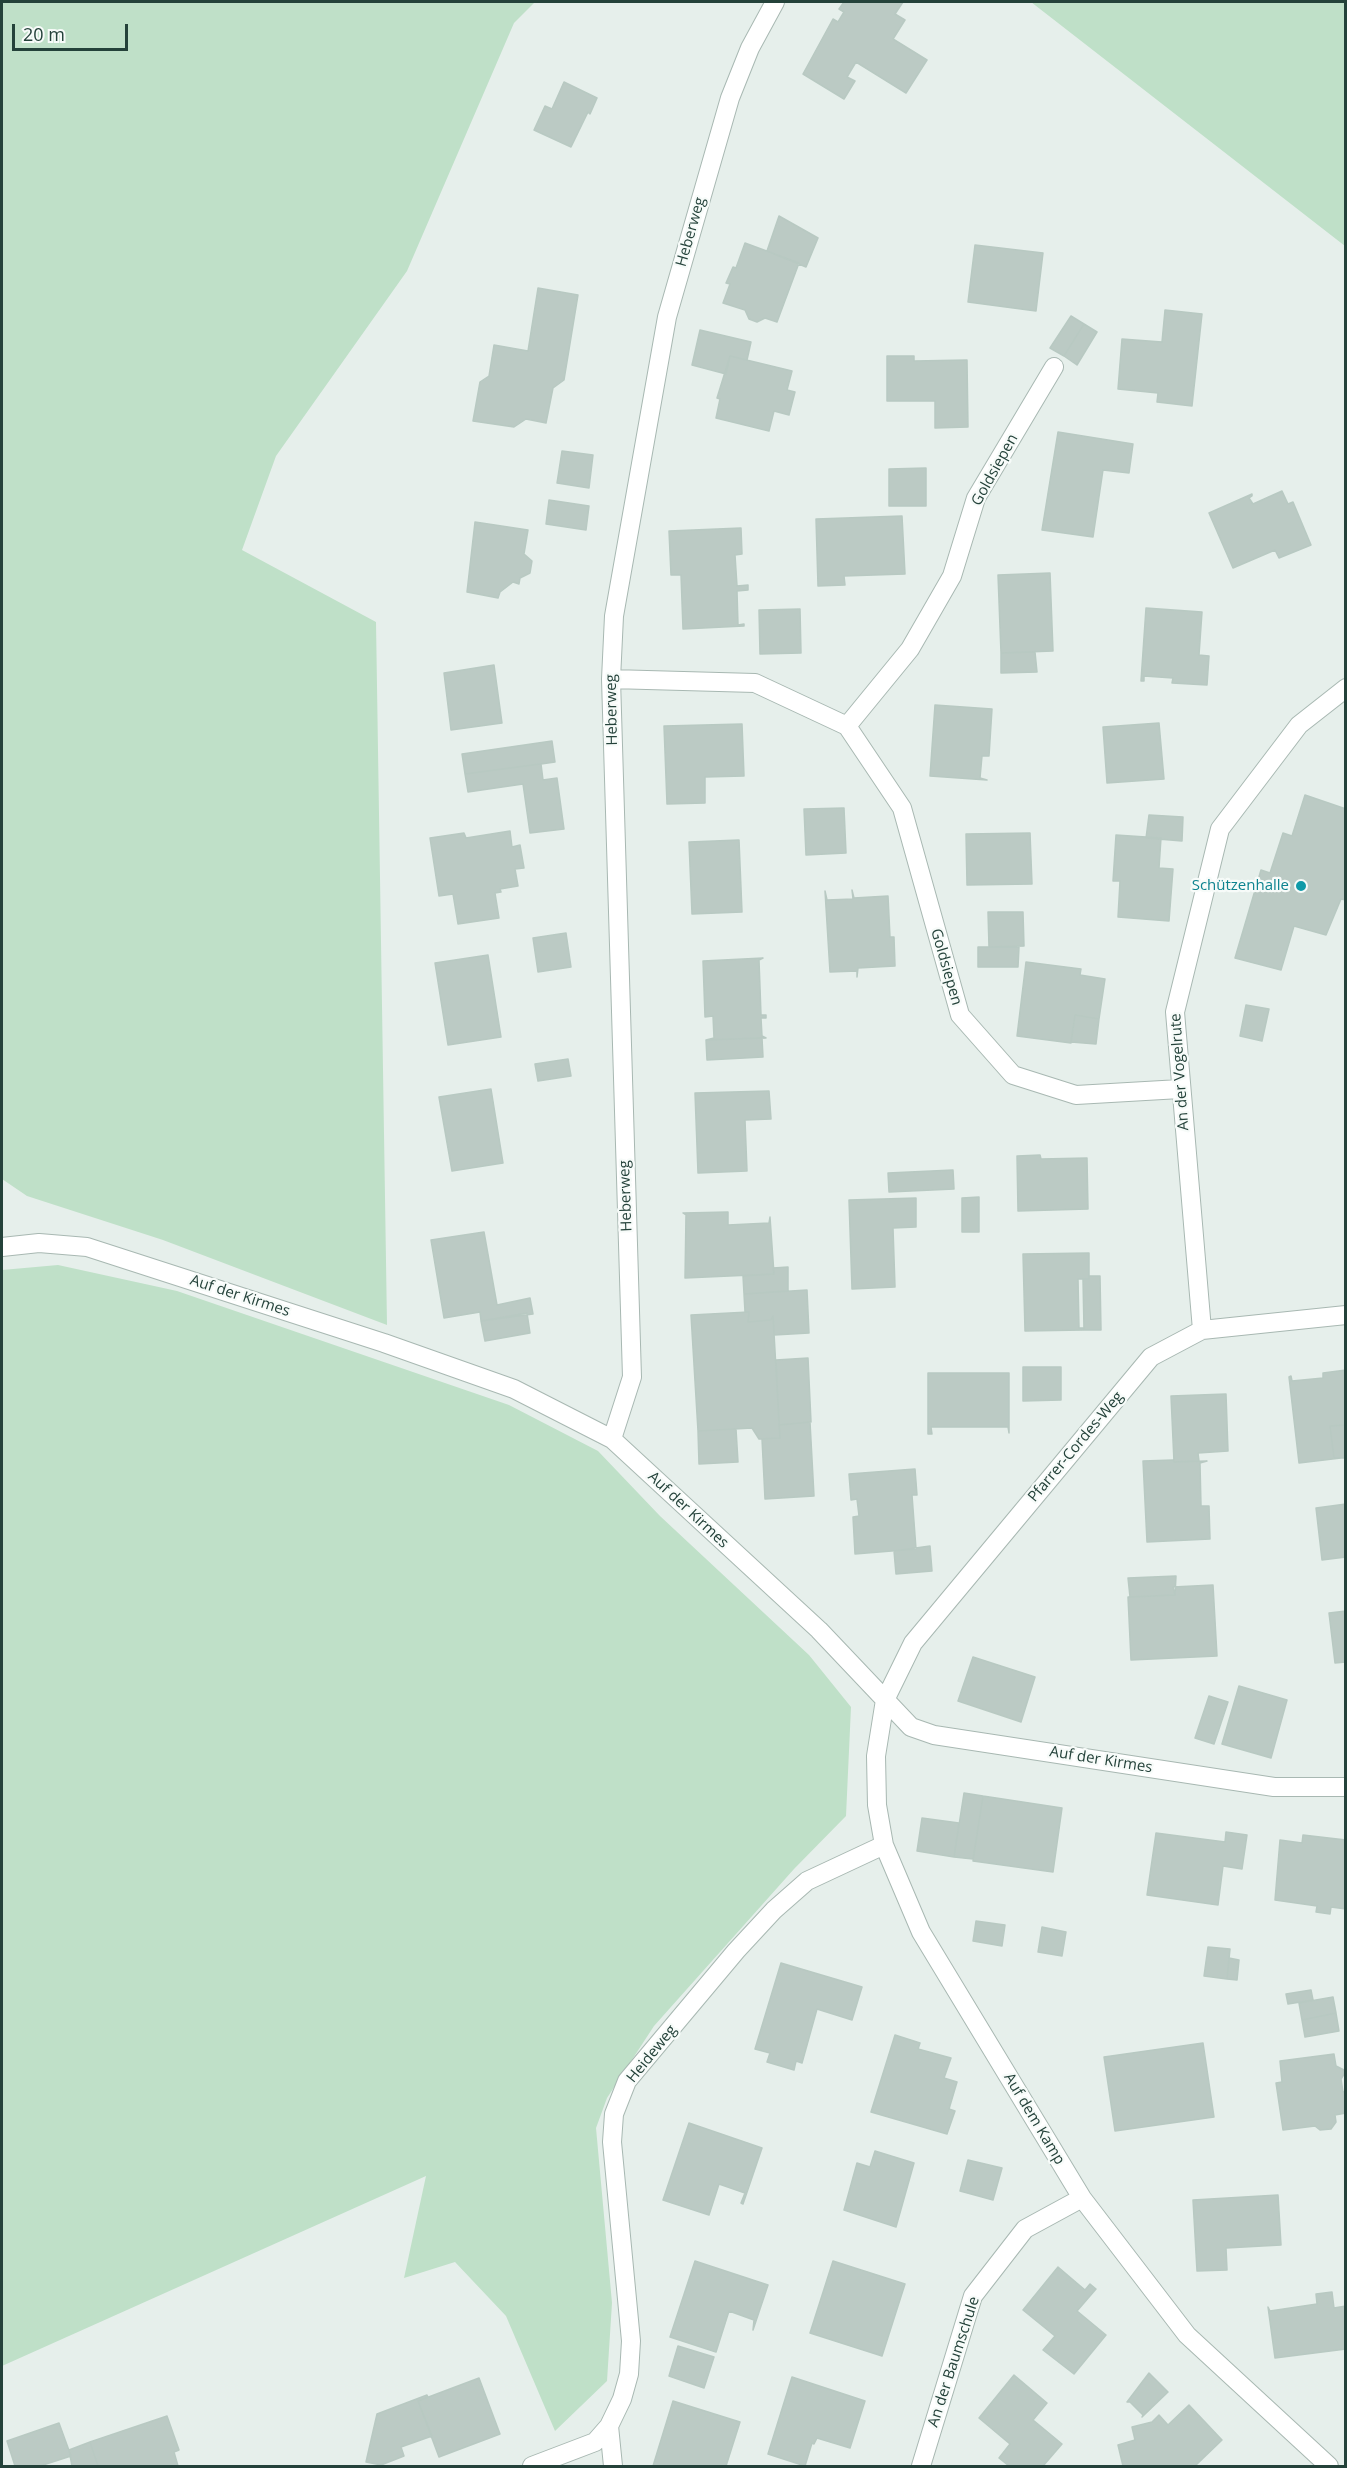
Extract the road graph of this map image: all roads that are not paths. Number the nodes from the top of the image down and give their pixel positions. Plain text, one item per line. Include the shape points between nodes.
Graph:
1 (775, 2) edge
2 (1053, 367) dead end
3 (610, 679) junction
4 (1346, 688) edge
5 (847, 726) junction
6 (1180, 1089) junction
7 (2, 1247) edge
8 (1346, 1314) edge
9 (1202, 1330) junction
10 (612, 1439) junction
11 (885, 1700) junction
12 (1346, 1787) edge
13 (884, 1845) junction
14 (1082, 2198) junction
15 (609, 2426) junction
16 (532, 2466) edge
17 (613, 2466) edge
18 (921, 2466) edge
19 (1329, 2466) edge

1 - 3 street, Heberweg via 750,48 730,98 667,317 614,616
2 - 5 street, Goldsiepen via 976,498 952,576 931,613 910,649
3 - 5 street via 755,683
3 - 10 street, Heberweg via 632,1377
4 - 6 street, An der Vogelrute via 1299,725 1220,830 1175,1012
5 - 6 street, Goldsiepen via 902,808 960,1016 1013,1075 1076,1095
6 - 9 street, An der Vogelrute
7 - 10 street, Auf der Kirmes via 87,1247 514,1389
8 - 9 street, Pfarrer-Cordes-Weg
9 - 11 street, Pfarrer-Cordes-Weg via 1151,1357 913,1643
10 - 11 street, Auf der Kirmes via 819,1630
11 - 12 street, Auf der Kirmes via 911,1727 934,1735 1274,1787
11 - 13 street, Auf dem Kamp via 876,1756
13 - 14 street, Auf dem Kamp via 921,1932
13 - 15 street, Heideweg via 807,1881 774,1910 627,2081 614,2114 612,2142 629,2374
14 - 18 street, An der Baumschule via 1025,2229 974,2296
14 - 19 street, Auf dem Kamp via 1187,2335
15 - 16 street, Heideweg via 595,2442
15 - 17 street

